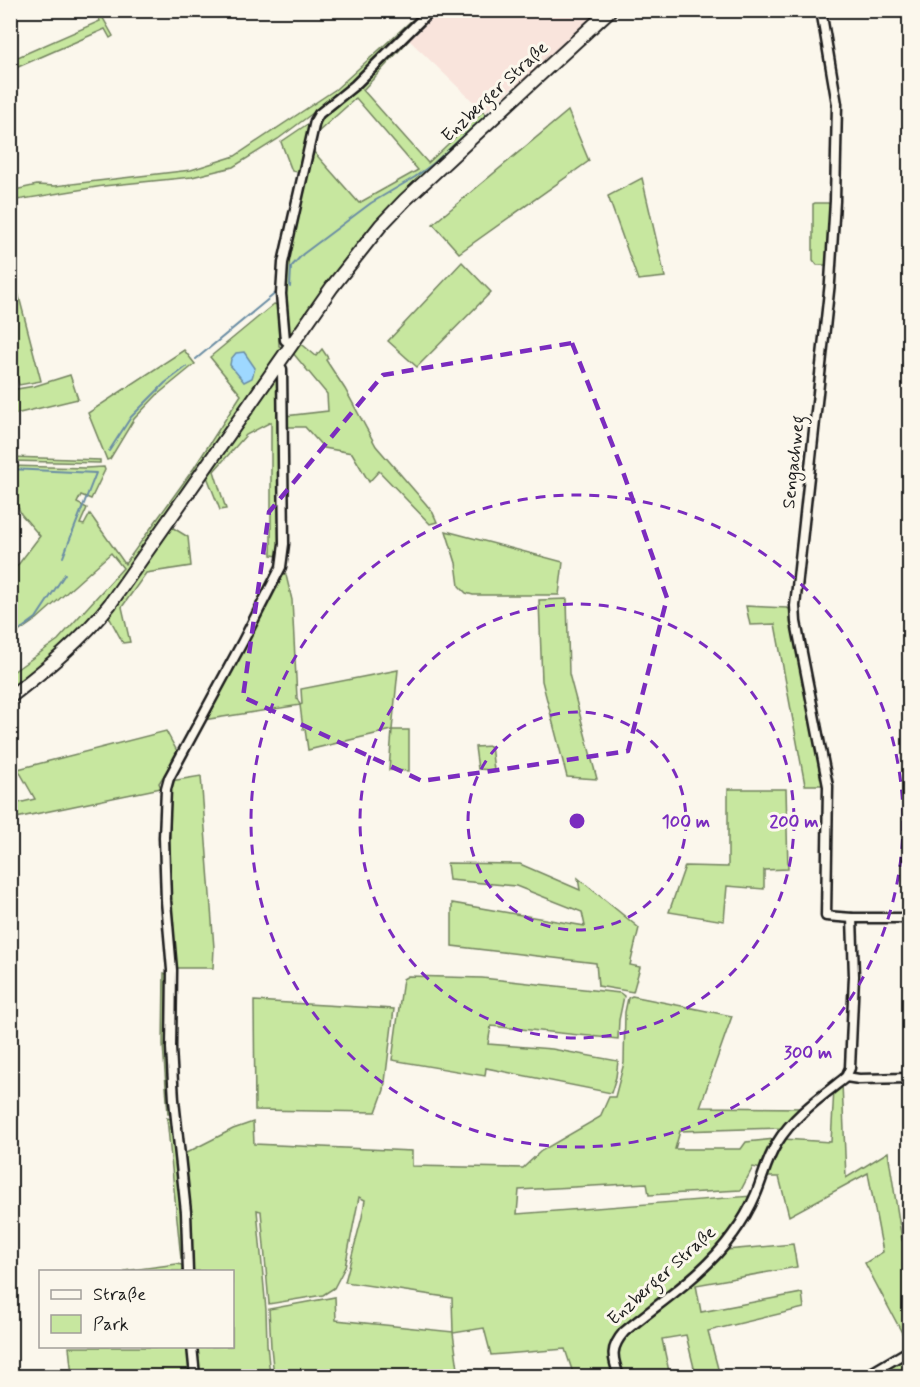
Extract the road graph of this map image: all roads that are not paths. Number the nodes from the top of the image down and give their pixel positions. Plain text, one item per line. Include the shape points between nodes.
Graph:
1 (431, 10) edge
2 (610, 10) edge
3 (821, 10) edge
4 (291, 345) junction
5 (278, 363) junction
6 (10, 697) edge
7 (852, 918) junction
8 (909, 918) edge
9 (846, 1077) junction
10 (909, 1078) edge
11 (188, 1270) edge
12 (192, 1348) edge
13 (909, 1350) edge
14 (195, 1377) edge
15 (619, 1377) edge
16 (866, 1377) edge

1 - 4 street via 315,121 283,263 285,340
2 - 4 main road, Enzberger Straße via 381,225
3 - 7 street, Sengachweg via 837,104 835,201 795,606 828,786 826,916
4 - 5 main road, Enzberger Straße
5 - 6 main road, Enzberger Straße via 94,625
5 - 11 street via 282,369 281,567 166,789 171,1048
7 - 8 street
7 - 9 street via 853,1005 850,1068
9 - 10 street
9 - 15 street, Enzberger Straße via 780,1138 743,1219 721,1250 619,1338 613,1354
12 - 14 street
13 - 16 street

